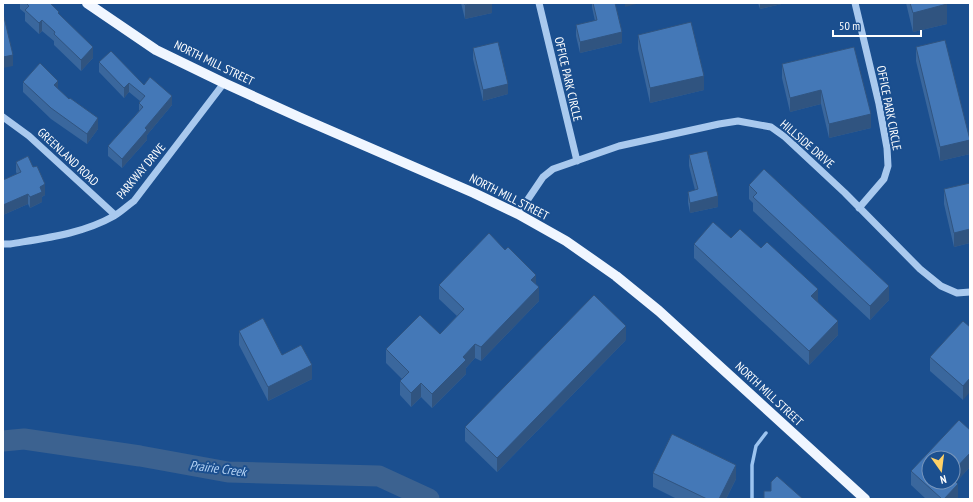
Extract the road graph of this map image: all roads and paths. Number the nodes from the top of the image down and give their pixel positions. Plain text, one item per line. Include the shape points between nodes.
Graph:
1 (87, 3) edge
2 (539, 3) edge
3 (855, 3) edge
4 (224, 83) junction
5 (3, 117) edge
6 (577, 161) junction
7 (859, 208) junction
8 (518, 214) junction
9 (115, 215) junction
10 (3, 244) edge
11 (970, 292) edge
12 (865, 499) edge

1 - 4 main road, NORTH MILL STREET via 156,50
2 - 6 street, OFFICE PARK CIRCLE
3 - 7 street, OFFICE PARK CIRCLE via 879,104 888,166 884,179
4 - 8 main road, NORTH MILL STREET
4 - 9 street, PARKWAY DRIVE via 134,201
5 - 9 street, GREENLAND ROAD via 29,136
6 - 7 street, HILLSIDE DRIVE via 619,146 738,121 770,127 785,137
6 - 8 street, HILLSIDE DRIVE via 553,169 543,177
7 - 11 street, HILLSIDE DRIVE via 920,269 941,286 957,293
8 - 12 main road, NORTH MILL STREET via 566,241 616,276 659,311
9 - 10 street, PARKWAY DRIVE via 86,229

